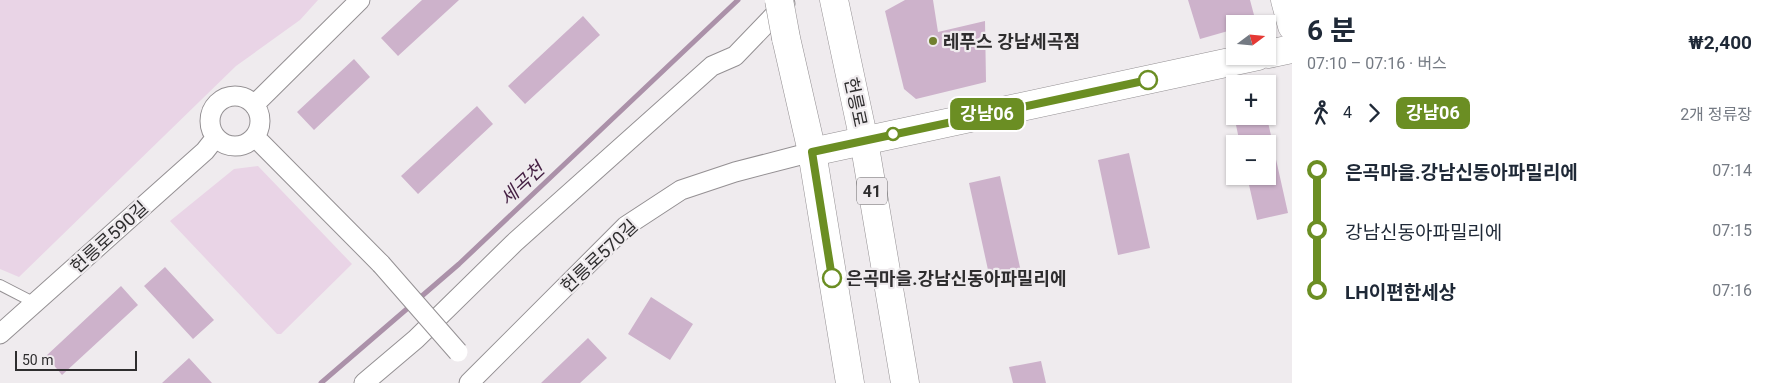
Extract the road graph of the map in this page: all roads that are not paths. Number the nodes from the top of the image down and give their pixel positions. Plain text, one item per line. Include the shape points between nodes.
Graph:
1 (360, 0) edge
2 (779, 0) edge
3 (789, 0) edge
4 (834, 0) edge
5 (1285, 0) edge
6 (1292, 26) edge
7 (1292, 49) edge
8 (1276, 52) edge
9 (1226, 63) edge
10 (254, 104) junction
11 (216, 137) junction
12 (255, 137) junction
13 (864, 141) junction
14 (812, 152) junction
15 (0, 285) edge
16 (35, 303) junction
17 (0, 334) edge
18 (476, 380) edge
19 (364, 383) edge
20 (850, 383) edge
21 (905, 383) edge

1 - 10 street
2 - 14 main road, bridge
3 - 19 street via 735,56 712,66
4 - 13 main road, 헌릉로 / 41
5 - 6 main road
7 - 8 main road
9 - 13 main road
10 - 11 street via 231,95 219,101 213,108 210,122
10 - 12 street via 260,120
11 - 12 street via 223,143 239,146
11 - 16 street, 헌릉로590길 via 205,152
12 - 18 street, bridge via 381,264 458,352
13 - 14 main road
13 - 21 main road, 헌릉로 / 41
14 - 18 street, 헌릉로570길 via 681,190 626,226
14 - 20 main road
15 - 16 lane
16 - 17 street, 헌릉로590길

